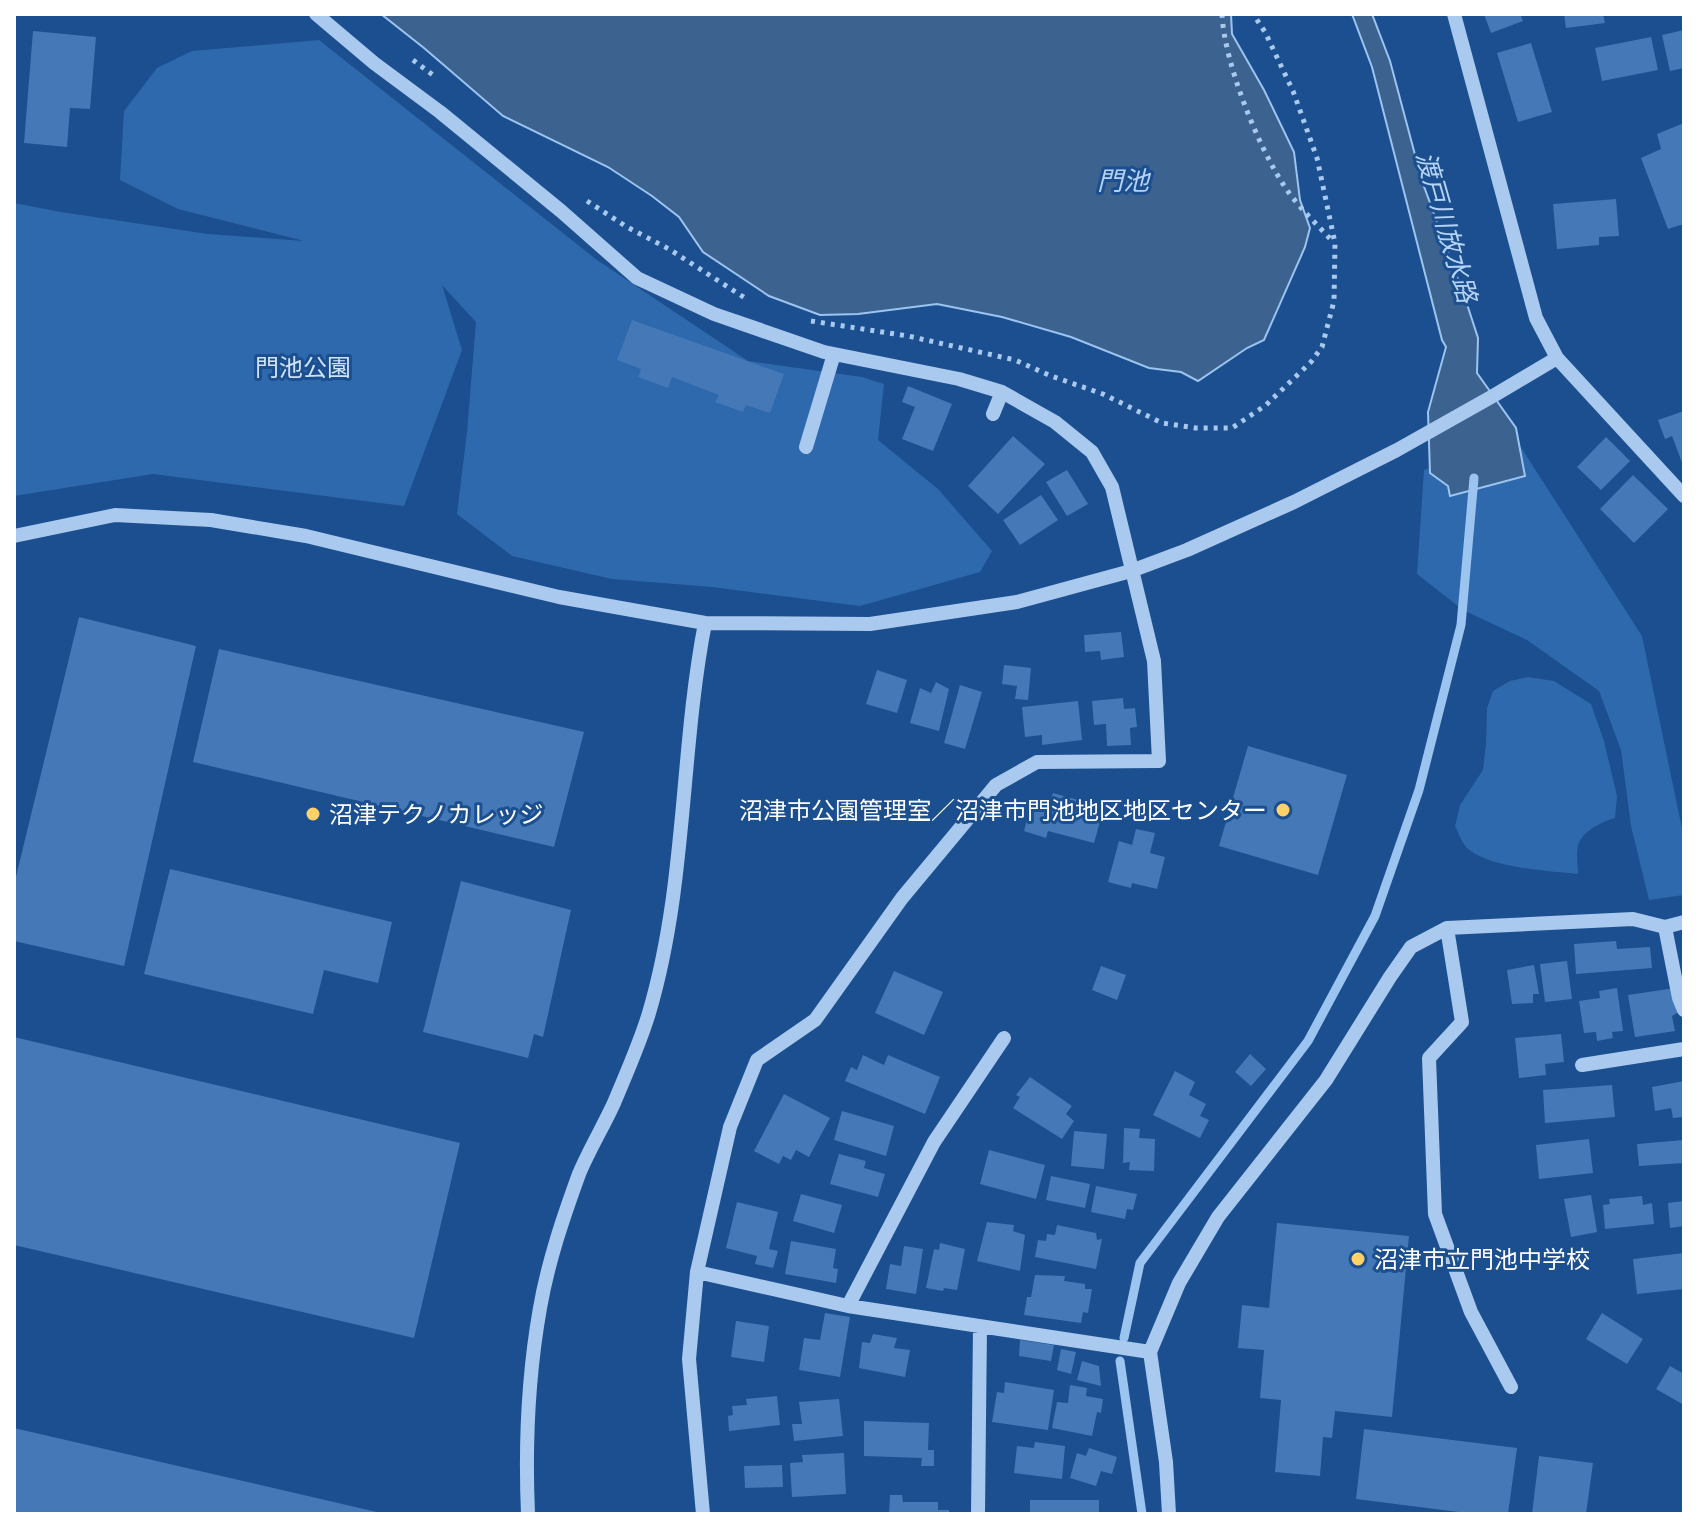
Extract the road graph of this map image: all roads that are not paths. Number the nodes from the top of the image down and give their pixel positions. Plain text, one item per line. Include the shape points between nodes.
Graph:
1 (316, 14) edge
2 (1454, 14) edge
3 (834, 354) junction
4 (1557, 358) junction
5 (1002, 392) junction
6 (993, 414) dead end
7 (806, 447) dead end
8 (1684, 496) edge
9 (14, 536) edge
10 (1131, 571) junction
11 (705, 623) junction
12 (1684, 922) edge
13 (1665, 927) junction
14 (1447, 928) junction
15 (1684, 1010) edge
16 (1004, 1038) dead end
17 (1684, 1049) edge
18 (1582, 1065) dead end
19 (697, 1272) junction
20 (848, 1306) junction
21 (980, 1326) junction
22 (1150, 1352) junction
23 (1511, 1387) dead end
24 (528, 1514) edge
25 (703, 1514) edge
26 (978, 1514) edge
27 (1169, 1514) edge

1 - 3 street via 637,278 714,314
2 - 4 street via 1536,318
3 - 5 street
3 - 7 street
4 - 8 street
4 - 10 street via 1294,502
5 - 6 street
5 - 10 street via 1055,422 1092,452 1112,487
9 - 11 street via 115,515 211,520 306,536 559,597
10 - 11 street via 1017,602 870,624
10 - 19 street via 1154,661 1159,761 1037,762 996,785 902,898 815,1020 757,1060 730,1127
11 - 24 street via 673,906 649,1013 581,1171 540,1307 528,1407
12 - 13 street
13 - 14 street via 1633,919
13 - 15 street
14 - 22 street via 1411,947 1326,1080 1218,1217 1179,1283
14 - 23 street via 1462,1022 1429,1058 1435,1214 1471,1312
16 - 20 street via 934,1142
17 - 18 street
19 - 20 street
19 - 25 street via 689,1359
20 - 21 street
21 - 22 street
21 - 26 street
22 - 27 street

